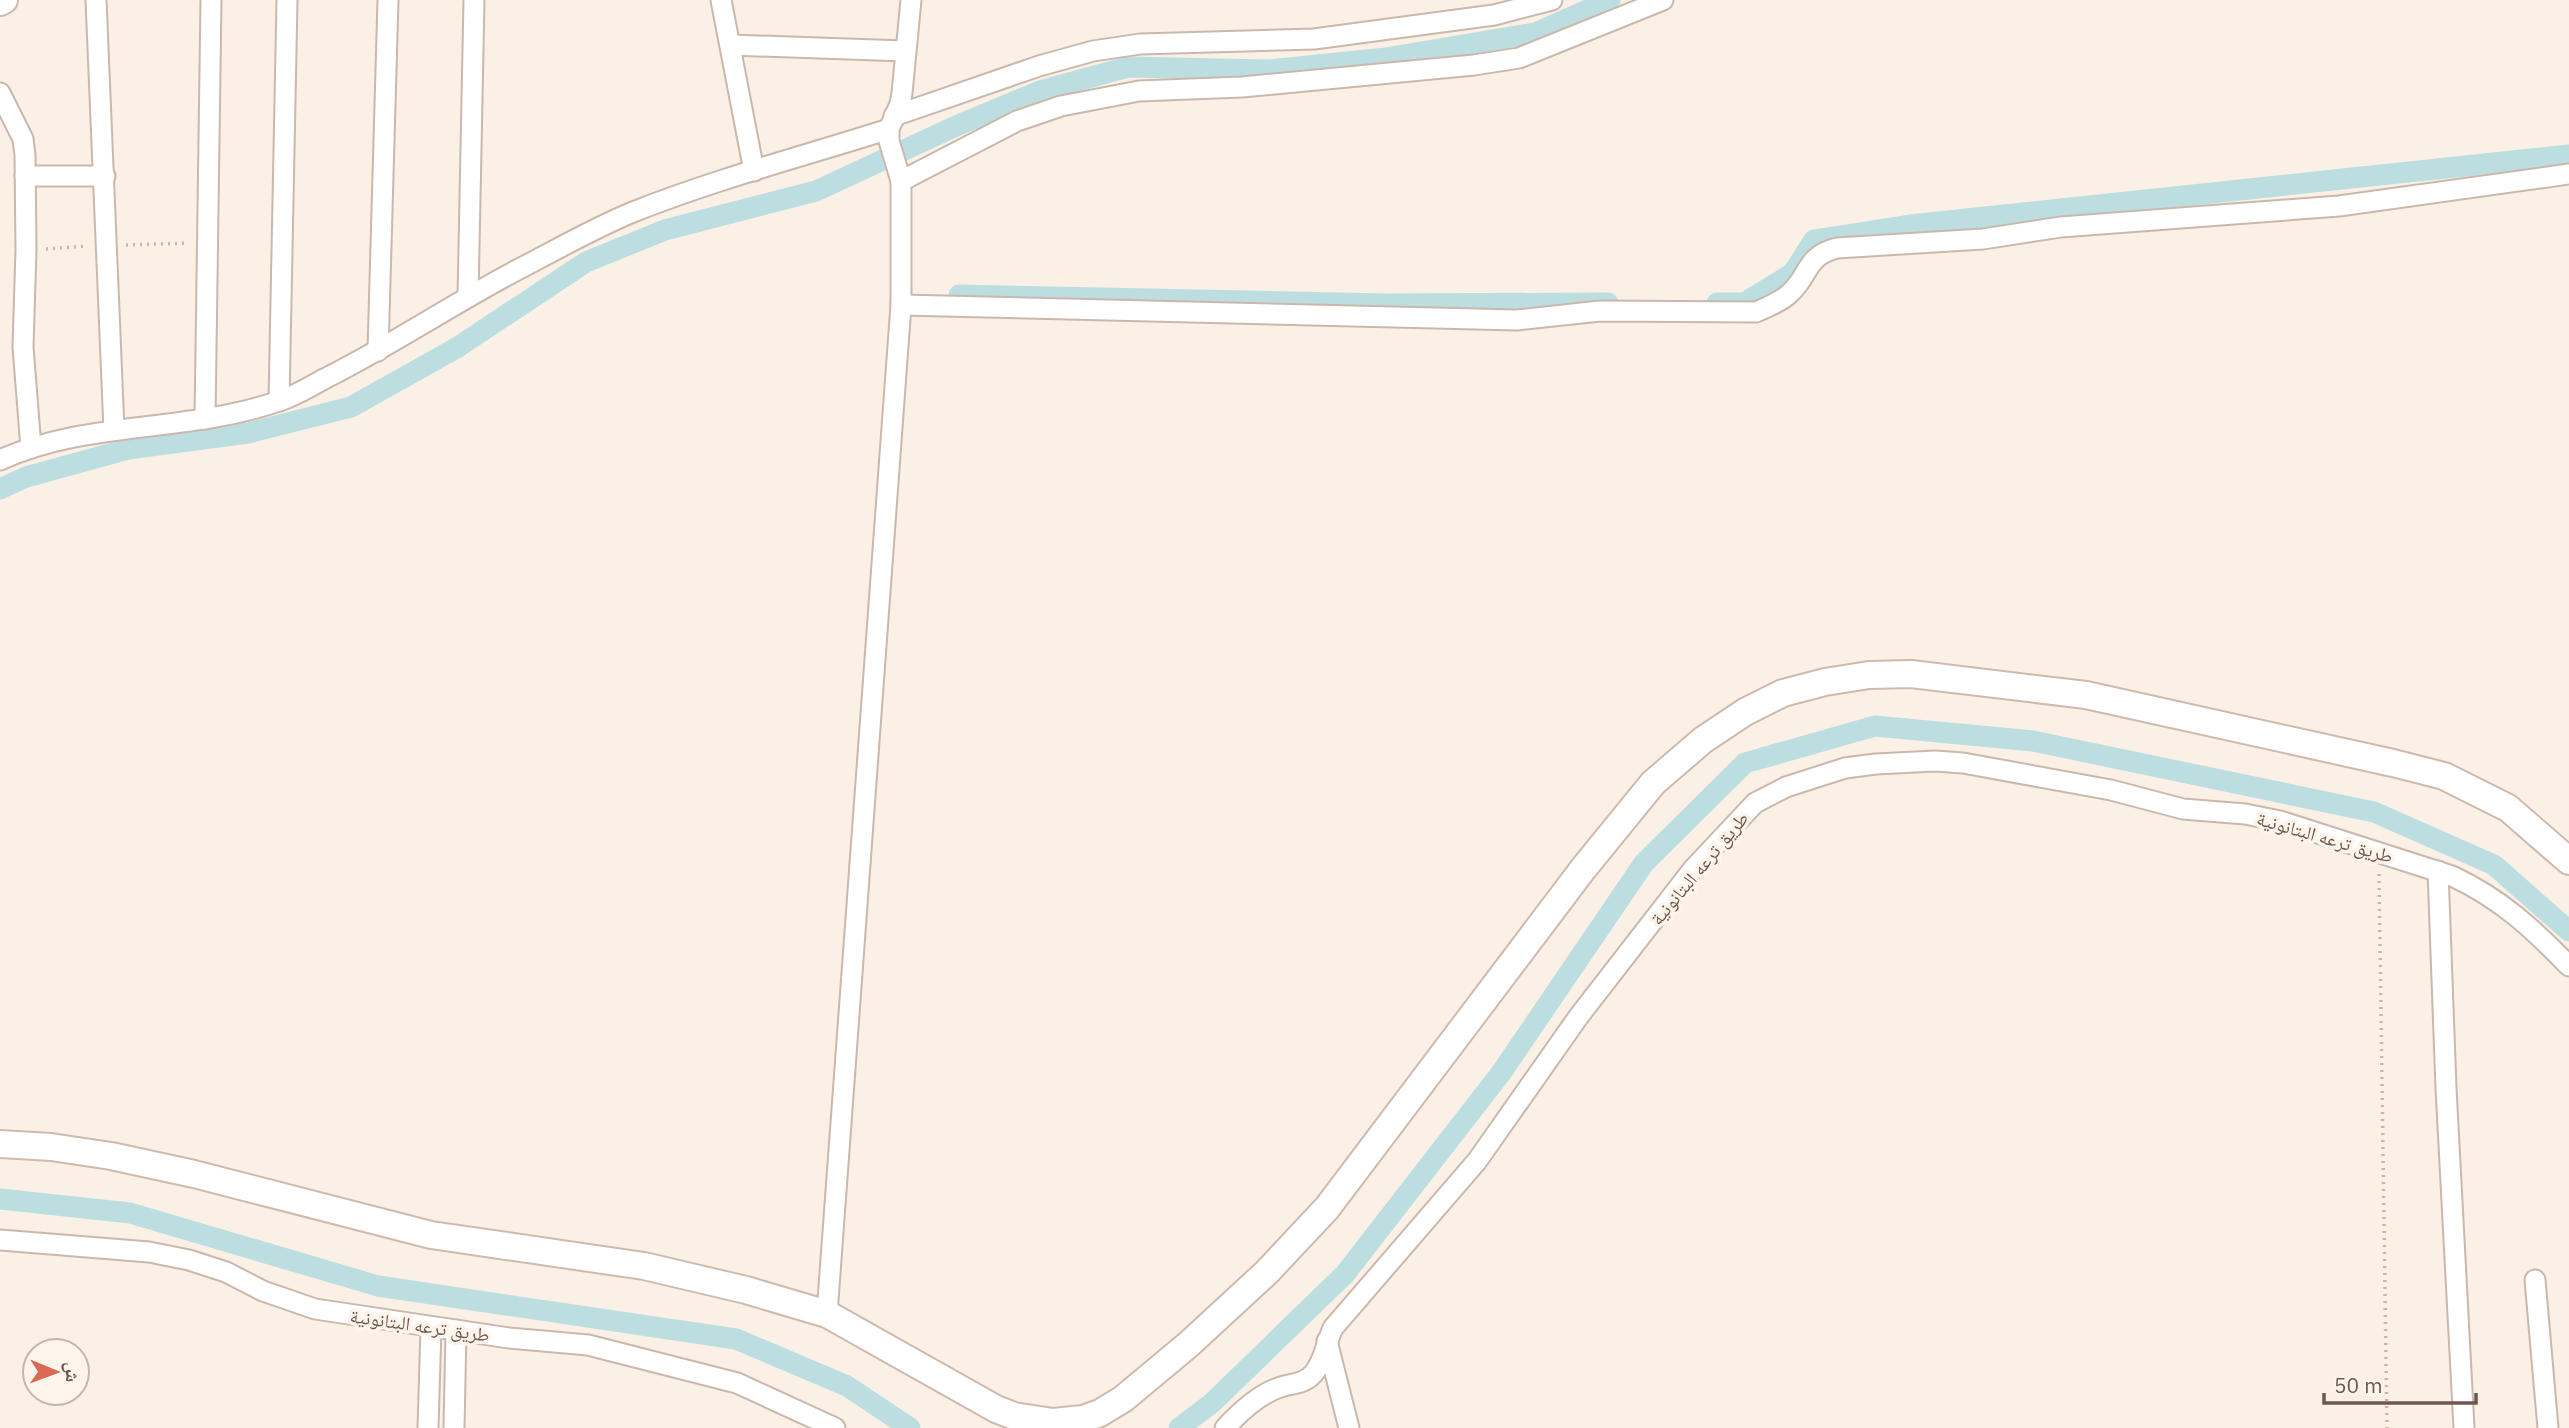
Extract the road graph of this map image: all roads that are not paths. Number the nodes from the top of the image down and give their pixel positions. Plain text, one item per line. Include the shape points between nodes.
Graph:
1 (96, 0) edge
2 (211, 0) edge
3 (287, 0) edge
4 (388, 0) edge
5 (474, 0) edge
6 (722, 0) edge
7 (911, 0) edge
8 (1552, 0) edge
9 (1663, 0) edge
10 (730, 46) junction
11 (905, 51) junction
12 (0, 93) edge
13 (891, 129) junction
14 (754, 171) junction
15 (899, 174) junction
16 (2569, 174) edge
17 (25, 176) junction
18 (105, 176) junction
19 (468, 297) junction
20 (901, 305) junction
21 (378, 351) junction
22 (279, 401) junction
23 (205, 419) junction
24 (114, 430) junction
25 (31, 448) junction
26 (0, 460) edge
27 (2569, 861) edge
28 (2438, 872) junction
29 (2569, 965) edge
30 (0, 1144) edge
31 (0, 1240) edge
32 (2535, 1280) dead end
33 (827, 1314) junction
34 (431, 1327) junction
35 (456, 1331) junction
36 (1326, 1341) junction
37 (428, 1428) edge
38 (454, 1428) edge
39 (835, 1428) edge
40 (1225, 1428) edge
41 (1349, 1428) edge
42 (2464, 1428) edge
43 (2547, 1428) edge

1 - 18 street
2 - 23 street
3 - 22 street
4 - 21 street
5 - 19 street
6 - 10 street
7 - 11 street
8 - 13 street via 1494,15 1314,39 1140,44 1093,51 1039,66
9 - 15 street via 1519,58 1242,87 1139,91 1061,106
10 - 11 street
10 - 14 street
11 - 13 street via 902,93
12 - 17 street via 23,139
13 - 14 street
13 - 15 street
14 - 19 street via 630,214
15 - 20 street
16 - 20 street via 2339,206 1837,248 1816,256 1791,293 1756,312 1600,312 1517,320
17 - 18 street
17 - 25 street via 23,347
18 - 24 street
19 - 21 street
20 - 33 street
21 - 22 street
22 - 23 street
23 - 24 street
24 - 25 street
25 - 26 street
27 - 33 street via 2508,808 2444,776 2393,763 2086,695 1911,674 1825,682 1783,693 1745,712 1653,783 1326,1208 1267,1272 1189,1344 1100,1413 1069,1422 1014,1416
28 - 29 street, طريق ترعه البتانونية via 2479,888 2504,905
28 - 36 street, طريق ترعه البتانونية via 2280,821 2172,807 2111,790 1963,763 1876,764 1801,781 1747,811 1685,878 1579,1016 1477,1161
28 - 42 street
30 - 33 street via 111,1156 430,1235 643,1266
31 - 34 street, طريق ترعه البتانونية via 116,1248 176,1258 226,1272 315,1309
32 - 43 street
34 - 35 street, طريق ترعه البتانونية
34 - 37 street
35 - 38 street
35 - 39 street, طريق ترعه البتانونية via 588,1345 737,1383
36 - 40 street, طريق ترعه البتانونية via 1313,1374 1266,1394
36 - 41 street

